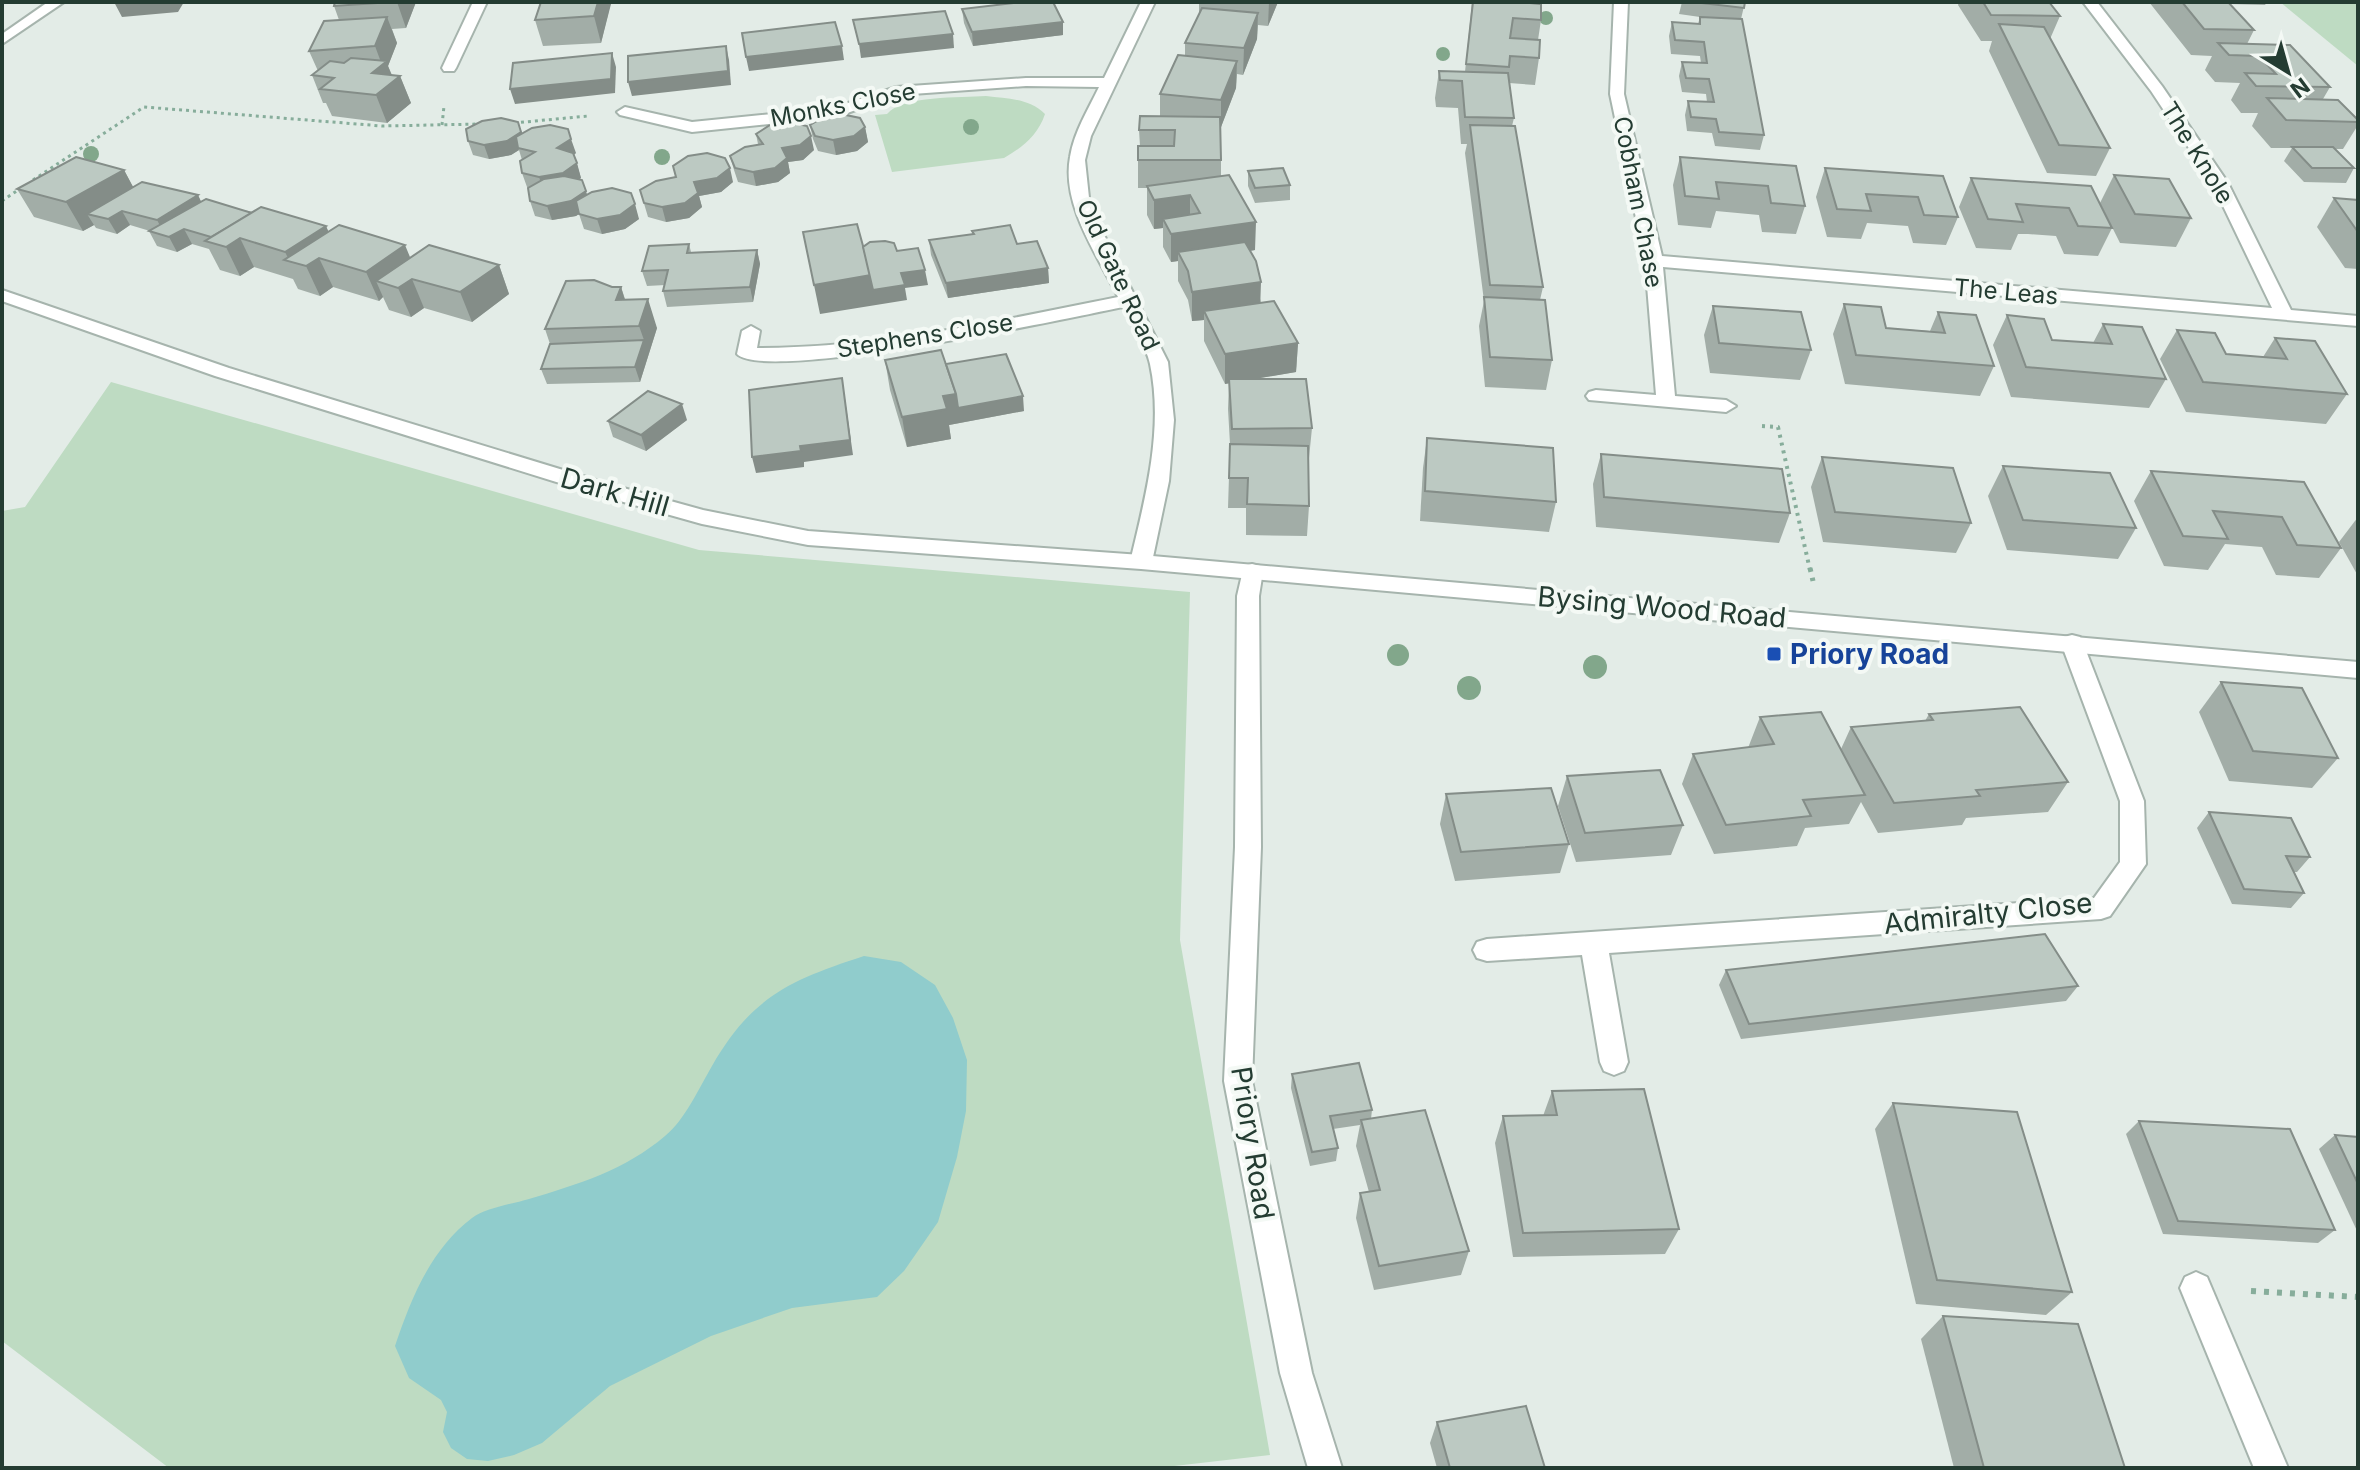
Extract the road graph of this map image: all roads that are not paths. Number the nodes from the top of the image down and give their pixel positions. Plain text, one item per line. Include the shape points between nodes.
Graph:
1 (57, 2) edge
2 (480, 2) edge
3 (1148, 2) edge
4 (1621, 2) edge
5 (2090, 2) edge
6 (2, 18) edge
7 (37, 19) junction
8 (2, 40) edge
9 (449, 68) dead end
10 (1110, 83) junction
11 (625, 112) road end
12 (1654, 261) junction
13 (2, 295) edge
14 (1127, 301) junction
15 (2285, 316) junction
16 (2358, 321) edge
17 (751, 331) dead end
18 (1596, 396) dead end
19 (1666, 401) junction
20 (1726, 406) road end
21 (1141, 562) junction
22 (1252, 571) junction
23 (2072, 643) junction
24 (2358, 670) edge
25 (1594, 944) junction
26 (1487, 950) dead end
27 (1614, 1062) dead end
28 (2196, 1288) road end
29 (1325, 1468) edge
30 (2271, 1468) edge

1 - 7 street
2 - 9 street
3 - 10 street, Old Gate Road
4 - 12 street, Cobham Chase via 1617,94
5 - 15 street, The Knole via 2220,183
6 - 7 street
7 - 8 street
10 - 11 street, Monks Close via 1026,82 896,91 836,112 692,127
10 - 14 street, Old Gate Road via 1083,136 1078,182 1082,207
12 - 15 street, The Leas
12 - 19 street, Cobham Chase
13 - 21 street, Dark Hill via 222,372 702,517 808,538
14 - 17 street, Stephens Close via 924,340 795,356 746,354
14 - 21 street, Old Gate Road via 1159,362 1164,420 1159,481
15 - 16 street, The Leas
18 - 19 street
19 - 20 street
21 - 22 street, Dark Hill
22 - 23 street, Bysing Wood Road
22 - 29 street, Priory Road via 1238,1081 1296,1373
23 - 24 street, Bysing Wood Road
23 - 25 street, Admiralty Close via 2132,801 2133,864 2101,908
25 - 26 street, Admiralty Close
25 - 27 street
28 - 30 street

